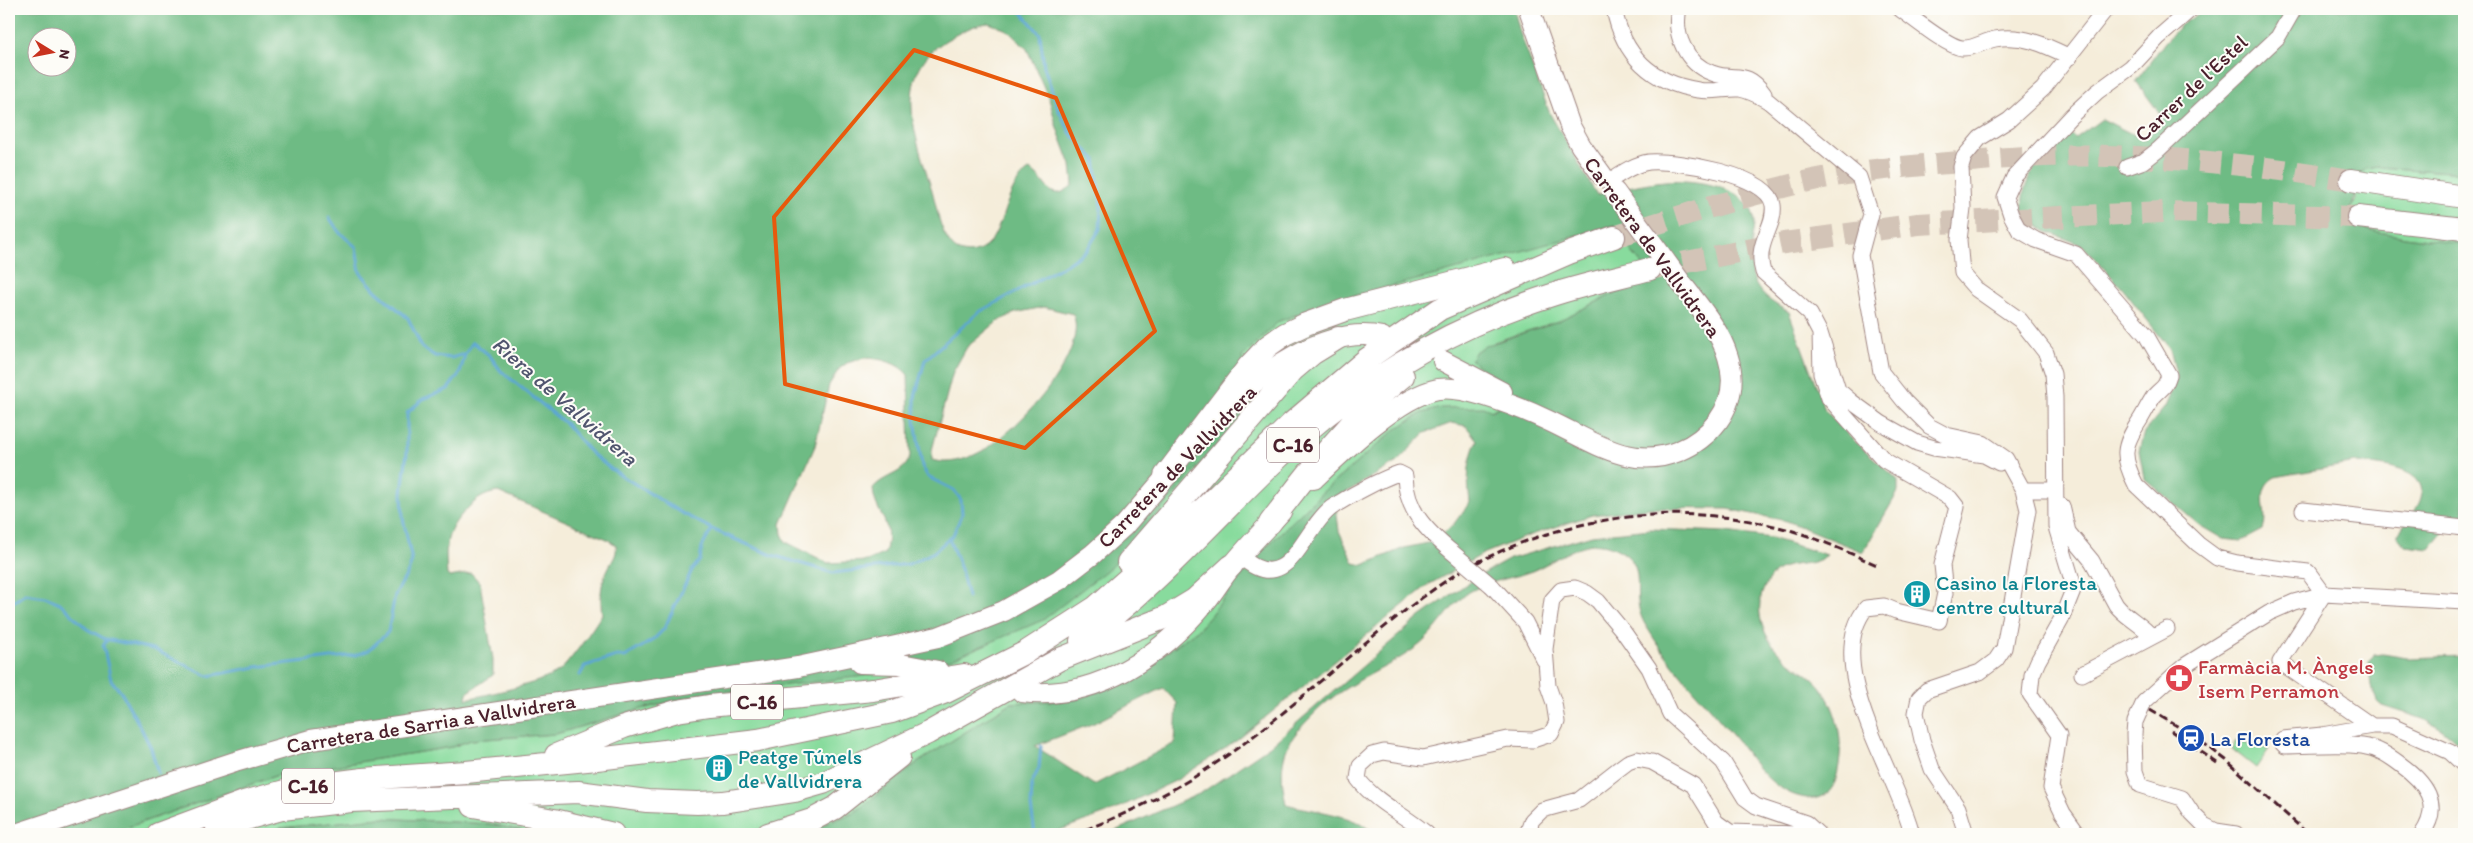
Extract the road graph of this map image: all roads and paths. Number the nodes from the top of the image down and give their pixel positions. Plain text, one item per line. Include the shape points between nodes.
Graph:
1 (1529, 9) edge
2 (1614, 9) edge
3 (1679, 9) edge
4 (1900, 9) edge
5 (2106, 9) edge
6 (2191, 9) edge
7 (2294, 9) edge
8 (2070, 57) junction
9 (1768, 101) junction
10 (2127, 167) dead end
11 (2351, 180) tunnel mouth
12 (1608, 183) junction
13 (2464, 197) edge
14 (2358, 217) tunnel mouth
15 (2464, 229) edge
16 (1614, 237) tunnel mouth
17 (1569, 253) junction
18 (1650, 269) tunnel mouth
19 (1586, 286) junction
20 (1820, 333) junction
21 (1382, 337) dead end
22 (1338, 338) junction
23 (1443, 361) joint
24 (1438, 389) junction
25 (1548, 421) junction
26 (1165, 476) junction
27 (2022, 490) junction
28 (2054, 495) junction
29 (2303, 510) dead end
30 (1270, 523) junction
31 (2464, 528) edge
32 (1236, 561) junction
33 (2324, 594) junction
34 (2464, 602) edge
35 (980, 622) junction
36 (2167, 629) dead end
37 (2152, 637) junction
38 (1026, 652) junction
39 (1545, 662) junction
40 (798, 667) junction
41 (994, 669) junction
42 (1041, 669) junction
43 (2082, 674) dead end
44 (1022, 692) dead end
45 (2372, 726) junction
46 (928, 733) junction
47 (527, 765) junction
48 (2464, 765) edge
49 (402, 800) junction
50 (16, 834) edge
51 (158, 834) edge
52 (196, 834) edge
53 (612, 834) edge
54 (768, 834) edge
55 (1427, 834) edge
56 (1527, 834) edge
57 (1798, 834) edge
58 (1818, 834) edge
59 (1912, 834) edge
60 (1966, 834) edge
61 (2078, 834) edge
62 (2236, 834) edge
63 (2422, 834) edge

1 - 12 main road, Carretera de Vallvidrera via 1570,126
2 - 9 street via 1630,51 1652,74 1698,90 1749,91
3 - 9 street via 1676,30 1689,56 1710,73 1744,77 1759,88
4 - 8 street via 1950,45 1973,47 1994,39 2026,39
5 - 8 street
6 - 33 street via 2131,67 2071,116 2014,177 2005,197 2010,215 2020,230 2036,240 2076,254 2146,335 2169,375 2165,388 2155,395 2127,439 2125,452 2130,475 2136,485 2212,556 2237,563 2308,572
7 - 10 street, Carrer de l'Estel via 2278,37 2158,150
8 - 28 street via 2043,89 2009,120 1972,146 1964,157 1960,178 1963,208 1958,240 1962,274 1976,289 2020,320 2046,353 2053,374
9 - 27 street via 1859,177 1871,214 1860,255 1881,372 1929,426 1946,435 1983,443 1999,452
11 - 13 highway
12 - 20 street via 1630,168 1648,162 1731,174 1763,188 1773,206 1761,246 1763,272 1802,305
12 - 25 main road, Carretera de Vallvidrera via 1720,339 1730,364 1730,398 1717,422 1702,438 1684,449 1656,458 1619,455
14 - 15 highway
16 - 17 highway, C-16
17 - 26 highway via 1345,310 1285,334 1249,366
17 - 38 highway, C-16 via 1440,310 1367,359 1292,423 1169,542 1096,607
18 - 19 highway, C-16
19 - 30 highway via 1473,336 1412,369 1366,408
19 - 42 highway, C-16 via 1529,303 1465,328 1370,383 1322,419 1156,580
20 - 27 street via 1838,390 1852,402 1881,423 1917,442 1995,460
20 - 59 street via 1821,374 1829,398 1884,460 1950,498 1957,507 1942,565 1945,593 1939,621 1884,606 1866,608 1854,627 1852,641 1851,665 1862,703
21 - 22 main road, Carretera de Vallvidrera via 1359,335
22 - 26 main road, Carretera de Vallvidrera via 1301,352 1250,387
22 - 38 highway via 1293,370 1108,584
23 - 24 street, Carretera de Vallvidrera via 1447,373
23 - 25 main road, Carretera de Vallvidrera via 1517,400
24 - 25 main road, Carretera de Vallvidrera via 1483,395
24 - 30 main road, Carretera de Vallvidrera via 1376,423
26 - 35 main road, Carretera de Vallvidrera via 1124,526 1093,554 1038,593
27 - 28 street
27 - 60 street via 2028,510 2004,648 1996,660 1980,672 1927,690 1919,698 1916,713 1932,769 1958,808
28 - 37 street via 2062,501 2068,532 2092,561 2116,605
28 - 61 street via 2057,536 2072,580 2072,590 2061,620 2032,675 2030,694 2059,734 2051,788
29 - 31 street
30 - 32 main road, Carretera de Vallvidrera
32 - 39 street, bridge via 1263,570 1286,564 1331,508 1400,473 1405,476 1405,490 1412,509 1428,531 1492,586 1525,622
32 - 42 highway via 1194,600 1174,613 1098,642
32 - 44 main road, Carretera de Vallvidrera via 1180,630 1144,660 1085,687 1059,692
33 - 34 street
33 - 45 street via 2280,662
33 - 62 street via 2269,613 2184,666 2144,702 2136,722 2135,771 2140,785 2182,798 2204,825 2216,831
35 - 40 main road, Carretera de Vallvidrera via 921,641
35 - 40 main road via 938,645 935,656 938,671 874,663
36 - 37 street
37 - 43 street
38 - 41 highway, C-16
39 - 55 street via 1557,722 1552,734 1532,740 1508,738 1423,758 1384,752 1372,755 1360,766 1358,779 1369,794 1410,819
39 - 58 street via 1552,600 1561,590 1574,588 1588,593 1610,616 1649,668 1670,714 1723,762 1745,798 1756,806 1806,823
40 - 50 main road, Carretera de Sarria a Vallvidrera via 311,740 242,759
41 - 47 highway, C-16 via 872,690 677,711
41 - 47 highway, C-16 via 892,712 835,725 716,746
42 - 46 highway, C-16
45 - 48 street via 2392,726 2450,752
45 - 63 street via 2283,739 2282,743 2285,746 2363,746 2383,752 2421,781 2428,793 2431,814
46 - 49 highway, C-16 via 823,783 776,795 723,802 646,801 578,792
46 - 54 highway, C-16 via 835,808 812,820
47 - 51 highway, C-16 via 300,787 244,802
49 - 52 highway, C-16 via 320,803 282,809
49 - 53 highway, C-16 via 512,812
56 - 57 street via 1532,820 1542,810 1579,800 1616,770 1637,759 1652,762 1693,784 1716,822 1730,832

